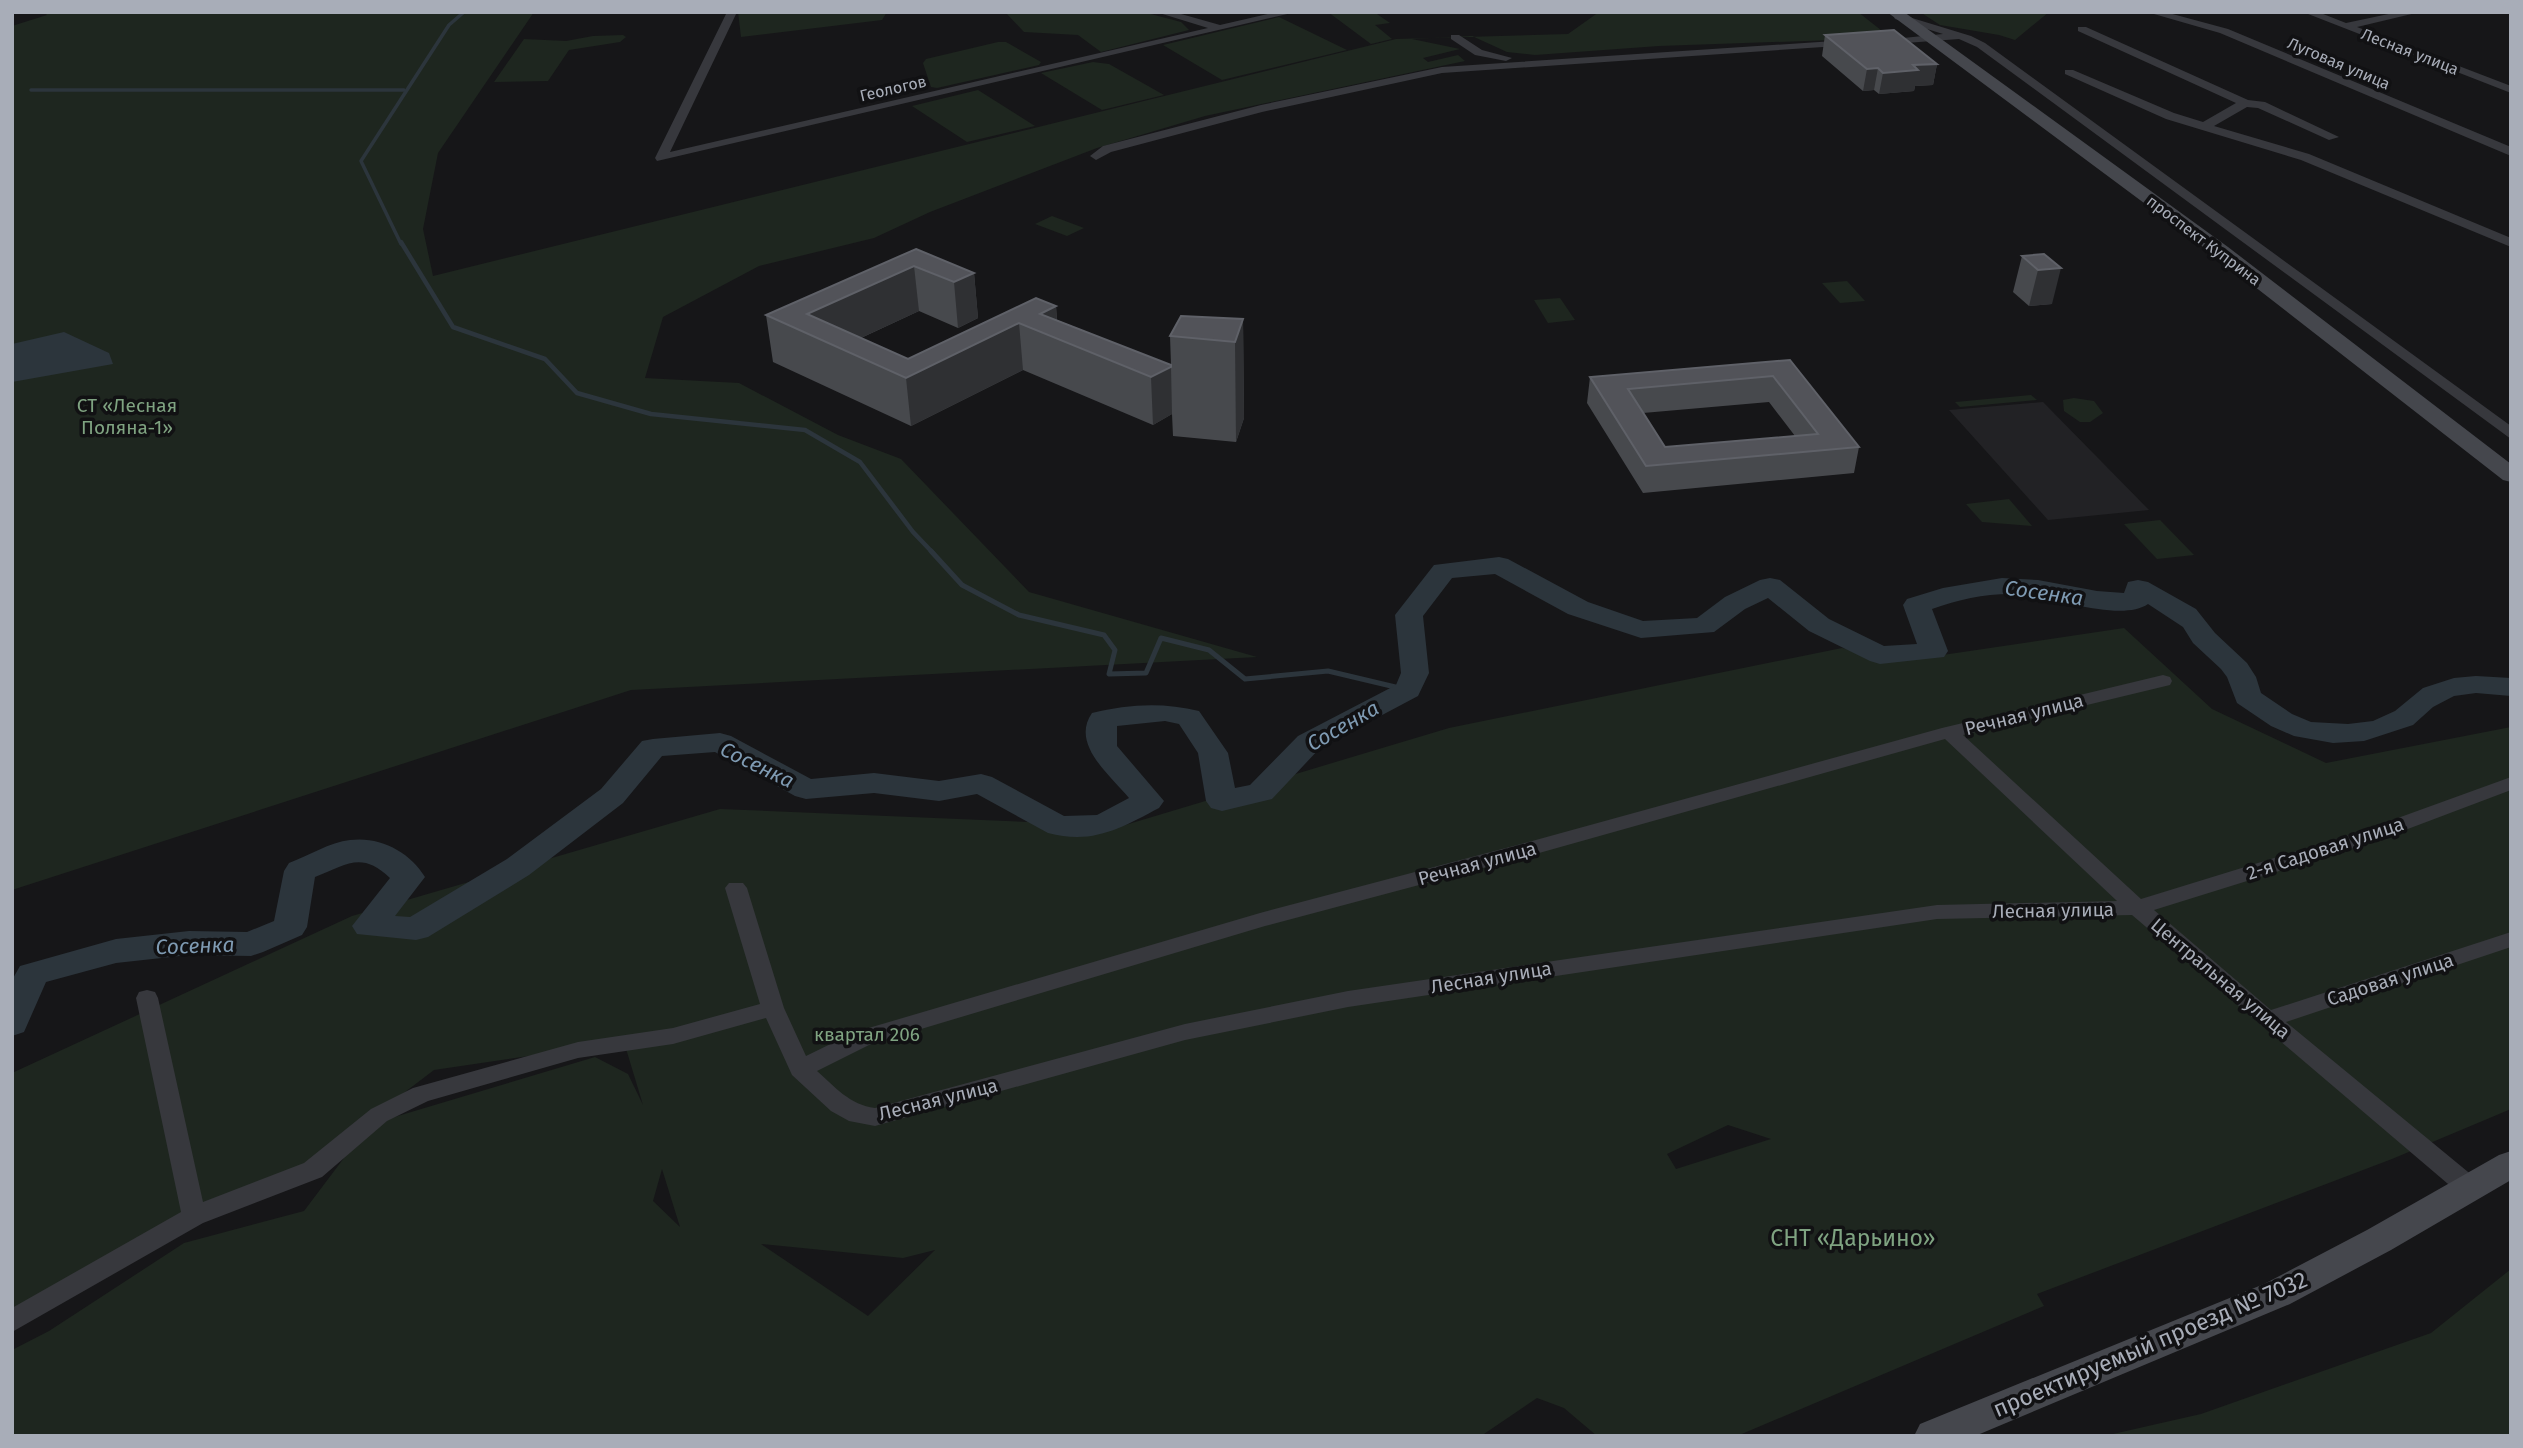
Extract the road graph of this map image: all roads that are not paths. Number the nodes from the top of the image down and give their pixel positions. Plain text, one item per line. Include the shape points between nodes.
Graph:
1 (732, 12) edge
2 (1161, 12) edge
3 (1291, 12) edge
4 (2152, 12) edge
5 (2308, 12) edge
6 (2415, 12) edge
7 (1897, 14) edge
8 (2345, 26) junction
9 (1220, 29) junction
10 (2082, 29) dead end
11 (1958, 36) junction
12 (1455, 37) dead end
13 (1928, 38) junction
14 (1863, 43) edge
15 (1876, 43) edge
16 (1744, 49) junction
17 (2069, 72) dead end
18 (2511, 78) edge
19 (2490, 82) junction
20 (2511, 90) edge
21 (2245, 103) junction
22 (2206, 126) junction
23 (2333, 137) dead end
24 (2511, 152) edge
25 (1096, 156) dead end
26 (2511, 243) edge
27 (2511, 434) edge
28 (2511, 475) edge
29 (2163, 681) dead end
30 (1949, 732) junction
31 (2511, 783) edge
32 (736, 888) dead end
33 (2137, 908) junction
34 (2511, 939) edge
35 (147, 998) dead end
36 (773, 1008) junction
37 (2269, 1019) junction
38 (800, 1069) junction
39 (2511, 1164) edge
40 (2470, 1188) junction
41 (194, 1216) junction
42 (12, 1321) edge
43 (1934, 1436) edge

1 - 9 street, Геологов via 661,158
2 - 9 street
3 - 9 street, Геологов
4 - 24 street, Луговая улица via 2224,31
5 - 8 street, Лесная улица
6 - 8 street
7 - 11 street
7 - 13 main road, проспект Куприна
8 - 19 street, Лесная улица
10 - 21 street
11 - 13 street
11 - 27 street via 1975,41
12 - 16 street via 1479,53 1507,58
13 - 15 street
13 - 28 main road, проспект Куприна via 2221,251
14 - 16 street
16 - 25 street via 1442,70 1261,109 1107,149
17 - 22 street via 2169,116
18 - 19 street
19 - 20 street, Лесная улица
21 - 22 street
21 - 23 street via 2261,105
22 - 26 street via 2305,157
29 - 30 street, Речная улица
30 - 33 street, Центральная улица via 2014,799
30 - 38 street, Речная улица via 1260,920 863,1038
31 - 33 street, 2-я Садовая улица via 2369,836
32 - 36 street
33 - 37 street, Центральная улица
33 - 38 street, Лесная улица via 1937,912 1348,999 1185,1032 875,1118 839,1105
34 - 37 street, Садовая улица
35 - 41 street
36 - 38 street
36 - 41 street via 673,1036 578,1050 421,1094 379,1115 313,1170
37 - 40 street, Центральная улица
39 - 40 main road, проектируемый проезд № 7032
40 - 43 main road, проектируемый проезд № 7032 via 2277,1294
41 - 42 street

